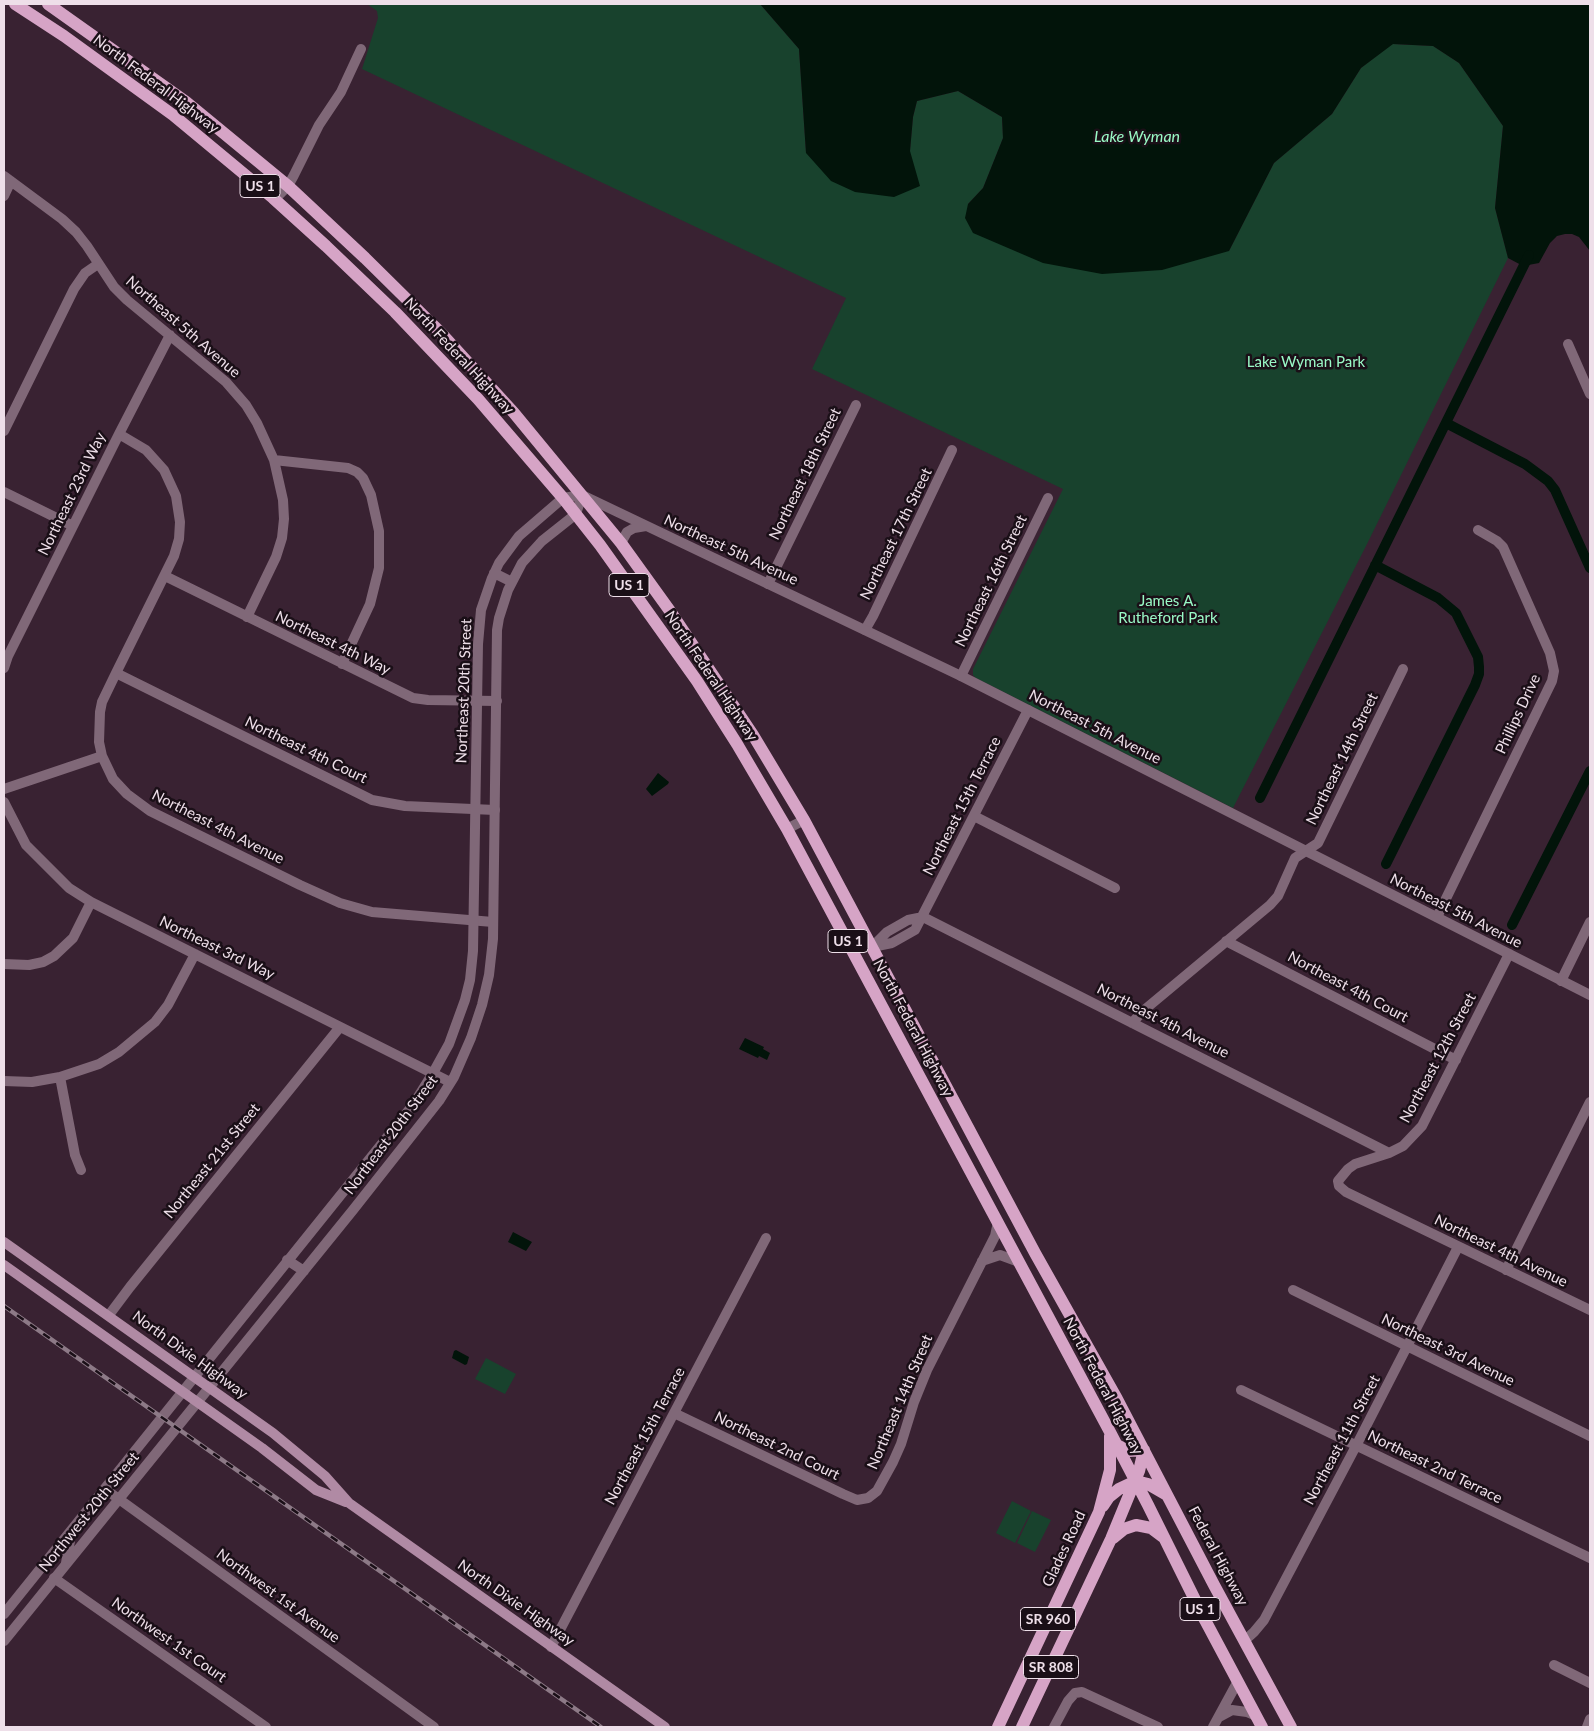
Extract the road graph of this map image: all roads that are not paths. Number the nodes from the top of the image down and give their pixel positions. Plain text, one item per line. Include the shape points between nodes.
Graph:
1 (15, 4) edge
2 (48, 4) edge
3 (361, 49) dead end
4 (7, 179) edge
5 (288, 186) junction
6 (4, 196) edge
7 (275, 199) junction
8 (328, 223) junction
9 (303, 224) junction
10 (98, 264) junction
11 (170, 335) junction
12 (1568, 344) dead end
13 (1590, 394) edge
14 (856, 405) dead end
15 (4, 430) edge
16 (119, 434) junction
17 (952, 450) dead end
18 (274, 460) junction
19 (4, 492) edge
20 (582, 495) junction
21 (563, 498) junction
22 (1048, 498) dead end
23 (576, 514) junction
24 (73, 526) junction
25 (646, 526) junction
26 (1478, 530) dead end
27 (621, 543) junction
28 (494, 573) junction
29 (165, 576) junction
30 (512, 582) junction
31 (768, 584) junction
32 (247, 616) junction
33 (865, 630) junction
34 (695, 647) junction
35 (680, 656) junction
36 (342, 664) junction
37 (4, 668) edge
38 (1403, 669) dead end
39 (116, 673) junction
40 (961, 676) junction
41 (478, 700) junction
42 (497, 701) junction
43 (1028, 710) junction
44 (723, 722) junction
45 (753, 735) junction
46 (102, 756) junction
47 (4, 789) edge
48 (4, 802) edge
49 (476, 810) junction
50 (495, 810) junction
51 (974, 816) junction
52 (804, 820) junction
53 (788, 829) junction
54 (1306, 851) junction
55 (1115, 888) dead end
56 (91, 902) junction
57 (923, 917) junction
58 (1437, 917) junction
59 (474, 919) junction
60 (493, 922) junction
61 (1590, 922) edge
62 (841, 930) junction
63 (1226, 941) junction
64 (872, 947) junction
65 (195, 954) junction
66 (1509, 954) junction
67 (856, 958) junction
68 (4, 964) edge
69 (886, 975) junction
70 (1561, 981) junction
71 (1590, 995) edge
72 (1132, 1023) junction
73 (340, 1027) junction
74 (1456, 1060) junction
75 (433, 1073) junction
76 (60, 1077) junction
77 (4, 1081) edge
78 (450, 1082) junction
79 (1590, 1102) edge
80 (1389, 1153) junction
81 (81, 1170) dead end
82 (1346, 1192) joint
83 (998, 1222) junction
84 (766, 1238) dead end
85 (4, 1242) edge
86 (1010, 1246) junction
87 (1458, 1247) junction
88 (1035, 1253) junction
89 (287, 1260) junction
90 (982, 1261) junction
91 (1019, 1262) junction
92 (4, 1265) edge
93 (1506, 1270) junction
94 (304, 1271) junction
95 (1293, 1290) dead end
96 (1590, 1310) edge
97 (109, 1315) junction
98 (1407, 1346) junction
99 (194, 1376) junction
100 (209, 1387) junction
101 (1241, 1390) dead end
102 (182, 1391) junction
103 (1117, 1399) joint
104 (197, 1402) junction
105 (674, 1413) junction
106 (1110, 1432) junction
107 (1590, 1436) edge
108 (1117, 1444) junction
109 (1356, 1446) junction
110 (1144, 1450) junction
111 (1136, 1481) junction
112 (105, 1488) junction
113 (1167, 1495) junction
114 (119, 1498) junction
115 (868, 1498) joint
116 (349, 1503) junction
117 (1099, 1512) junction
118 (69, 1534) junction
119 (1163, 1537) junction
120 (1111, 1539) junction
121 (1590, 1558) edge
122 (66, 1564) junction
123 (54, 1578) junction
124 (4, 1614) edge
125 (4, 1641) edge
126 (1244, 1641) junction
127 (551, 1647) junction
128 (1554, 1665) dead end
129 (1238, 1682) junction
130 (1590, 1683) edge
131 (1218, 1717) junction
132 (1259, 1721) edge
133 (266, 1727) edge
134 (434, 1727) edge
135 (665, 1727) edge
136 (998, 1727) edge
137 (1022, 1727) edge
138 (1054, 1727) edge
139 (1158, 1727) edge
140 (1213, 1727) edge
141 (1291, 1727) edge

1 - 7 main road, North Federal Highway / US 1 via 173,115
2 - 5 main road, North Federal Highway / US 1 via 186,102
3 - 5 street via 341,92 319,125
4 - 6 street
4 - 10 street, Northeast 5th Avenue via 62,220 87,246
5 - 7 street
5 - 8 main road, North Federal Highway / US 1
7 - 9 main road, North Federal Highway / US 1
8 - 9 main road via 310,220
8 - 20 main road, North Federal Highway / US 1 via 441,333 514,413
9 - 21 main road, North Federal Highway / US 1 via 427,345
10 - 11 street, Northeast 5th Avenue via 126,300
10 - 15 street via 74,289
11 - 16 street, Northeast 23rd Way
11 - 18 street, Northeast 5th Avenue via 233,390 257,423
12 - 13 street
14 - 31 street, Northeast 18th Street
16 - 24 street, Northeast 23rd Way
16 - 29 street, Northeast 4th Avenue via 153,456 170,479 176,496 180,513 179,539
17 - 33 street, Northeast 17th Street
18 - 32 street, Northeast 5th Avenue via 283,500 282,538
18 - 36 street via 348,468 363,478 371,495 379,531 379,568 370,604
19 - 24 street
20 - 21 street
20 - 23 street
20 - 25 street, Northeast 5th Avenue
20 - 27 main road, North Federal Highway / US 1
21 - 23 main road, North Federal Highway / US 1
21 - 28 street, Northeast 20th Street via 519,536
22 - 40 street, Northeast 16th Street
23 - 30 street, Northeast 20th Street via 532,551
23 - 35 main road, North Federal Highway / US 1
24 - 37 street, Northeast 23rd Way
25 - 27 street via 627,532
25 - 31 street, Northeast 5th Avenue
26 - 58 street, Phillips Drive via 1503,547 1550,654 1554,672
27 - 34 main road, North Federal Highway / US 1
28 - 30 street
28 - 41 street, Northeast 20th Street via 480,618
29 - 32 street, Northeast 4th Way
29 - 39 street, Northeast 4th Avenue
30 - 42 street, Northeast 20th Street via 497,630
31 - 33 street, Northeast 5th Avenue
32 - 36 street, Northeast 4th Way
33 - 40 street, Northeast 5th Avenue
34 - 35 main road
34 - 45 main road, North Federal Highway / US 1
35 - 44 main road, North Federal Highway / US 1
36 - 41 street, Northeast 4th Way via 414,698
38 - 54 street, Northeast 14th Street via 1318,842
39 - 46 street, Northeast 4th Avenue via 100,712 98,732
39 - 49 street, Northeast 4th Court via 372,800 405,806
40 - 43 street, Northeast 5th Avenue
41 - 42 street, Northeast 4th Way
41 - 49 street, Northeast 20th Street
42 - 50 street, Northeast 20th Street
43 - 51 street, Northeast 15th Terrace
43 - 54 street, Northeast 5th Avenue
44 - 45 main road via 743,734
44 - 53 main road, North Federal Highway / US 1
45 - 52 main road, North Federal Highway / US 1
46 - 47 street
46 - 59 street, Northeast 4th Avenue via 113,779 150,811 300,886 372,912
48 - 56 street, Northeast 3rd Way via 26,845 69,888
49 - 50 street, Northeast 4th Court
49 - 59 street, Northeast 20th Street
50 - 60 street, Northeast 20th Street
51 - 55 street
51 - 57 street, Northeast 15th Terrace
52 - 53 street
52 - 64 main road, North Federal Highway / US 1
53 - 62 main road, North Federal Highway / US 1
54 - 58 street, Northeast 5th Avenue
54 - 63 street, Northeast 14th Street via 1296,858 1278,896
56 - 65 street, Northeast 3rd Way
56 - 68 street via 73,938 54,956 29,965
57 - 64 street, Northeast 15th Terrace via 915,930 892,943
57 - 72 street, Northeast 4th Avenue
58 - 66 street, Northeast 5th Avenue
59 - 60 street, Northeast 4th Avenue
59 - 75 street, Northeast 20th Street via 470,980 465,1000 449,1044
60 - 78 street, Northeast 20th Street via 489,975 482,1005
61 - 70 street
62 - 64 main road via 863,945
62 - 67 main road, North Federal Highway / US 1
63 - 72 street, Northeast 14th Street
63 - 74 street, Northeast 4th Court
64 - 69 main road, North Federal Highway / US 1
65 - 73 street, Northeast 3rd Way
65 - 76 street via 168,1005 155,1022 99,1064
66 - 70 street, Northeast 5th Avenue
66 - 74 street, Northeast 12th Street
67 - 69 main road via 864,957
67 - 83 main road, North Federal Highway / US 1
69 - 88 main road, North Federal Highway / US 1
70 - 71 street, Northeast 5th Avenue
72 - 80 street, Northeast 4th Avenue
73 - 75 street, Northeast 3rd Way
73 - 97 street, Northeast 21st Street
74 - 80 street, Northeast 12th Street via 1422,1126 1410,1140
75 - 78 street, Northeast 3rd Way
75 - 89 street, Northeast 20th Street via 413,1105
76 - 77 street via 32,1082
76 - 81 street via 75,1156
78 - 94 street, Northeast 20th Street via 428,1115
79 - 93 street
80 - 82 street, Northeast 12th Street via 1348,1169 1338,1181
82 - 87 street, Northeast 4th Avenue
83 - 86 main road, North Federal Highway / US 1
83 - 90 street, Northeast 14th Street via 995,1236
84 - 105 street, Northeast 15th Terrace
85 - 97 main road, North Dixie Highway
86 - 88 main road via 1021,1252
86 - 91 main road, North Federal Highway / US 1
87 - 93 street, Northeast 4th Avenue
87 - 98 street, Northeast 11th Street
88 - 103 main road, North Federal Highway / US 1
89 - 94 street
89 - 99 street, Northeast 20th Street
90 - 91 street via 1000,1255
90 - 115 street, Northeast 14th Street via 927,1370 893,1462 876,1491
91 - 106 main road, North Federal Highway / US 1
92 - 102 main road, North Dixie Highway
93 - 96 street, Northeast 4th Avenue
94 - 100 street, Northeast 20th Street
95 - 98 street, Northeast 3rd Avenue
97 - 99 main road, North Dixie Highway
98 - 107 street, Northeast 3rd Avenue
98 - 109 street, Northeast 11th Street
99 - 100 main road, North Dixie Highway
99 - 102 street, Northeast 20th Street
100 - 104 street, Northeast 20th Street
100 - 116 main road, North Dixie Highway via 326,1476
101 - 109 street, Northeast 2nd Terrace
102 - 104 main road, North Dixie Highway
102 - 112 street, Northwest 20th Street
103 - 110 main road, Federal Highway / US 1
104 - 114 street, Northwest 20th Street
104 - 116 main road, North Dixie Highway via 316,1490
105 - 115 street, Northeast 2nd Court via 843,1494 857,1500
105 - 127 street, Northeast 15th Terrace
106 - 108 main road, North Federal Highway / US 1
106 - 117 main road, Glades Road / SR 960 via 1110,1470
108 - 110 main road via 1129,1452
108 - 111 main road, North Federal Highway / US 1
109 - 121 street, Northeast 2nd Terrace
109 - 126 street, Northeast 11th Street via 1264,1620
110 - 111 main road, SR 808
110 - 113 main road, Federal Highway / US 1
111 - 113 main road
111 - 117 main road via 1109,1497
111 - 119 main road, North Federal Highway / US 1
111 - 120 main road, SR 808
112 - 114 street, Northwest 1st Avenue
112 - 118 street, Northwest 20th Street
113 - 126 main road, Federal Highway / US 1
114 - 122 street, Northwest 20th Street
114 - 134 street, Northwest 1st Avenue
116 - 127 main road, North Dixie Highway
117 - 136 main road, Glades Road / SR 960
118 - 122 street
118 - 124 street, Northwest 20th Street
119 - 120 main road via 1152,1528 1136,1525
119 - 129 main road, US 1
120 - 137 main road, SR 808
122 - 123 street, Northwest 20th Street
123 - 125 street, Northwest 20th Street
123 - 133 street, Northwest 1st Court
126 - 141 main road, Federal Highway / US 1
127 - 135 main road, North Dixie Highway
128 - 130 street
129 - 131 street
129 - 132 main road, US 1
131 - 132 street via 1232,1710 1248,1712
131 - 140 street
138 - 139 street via 1068,1701 1075,1693 1082,1692

